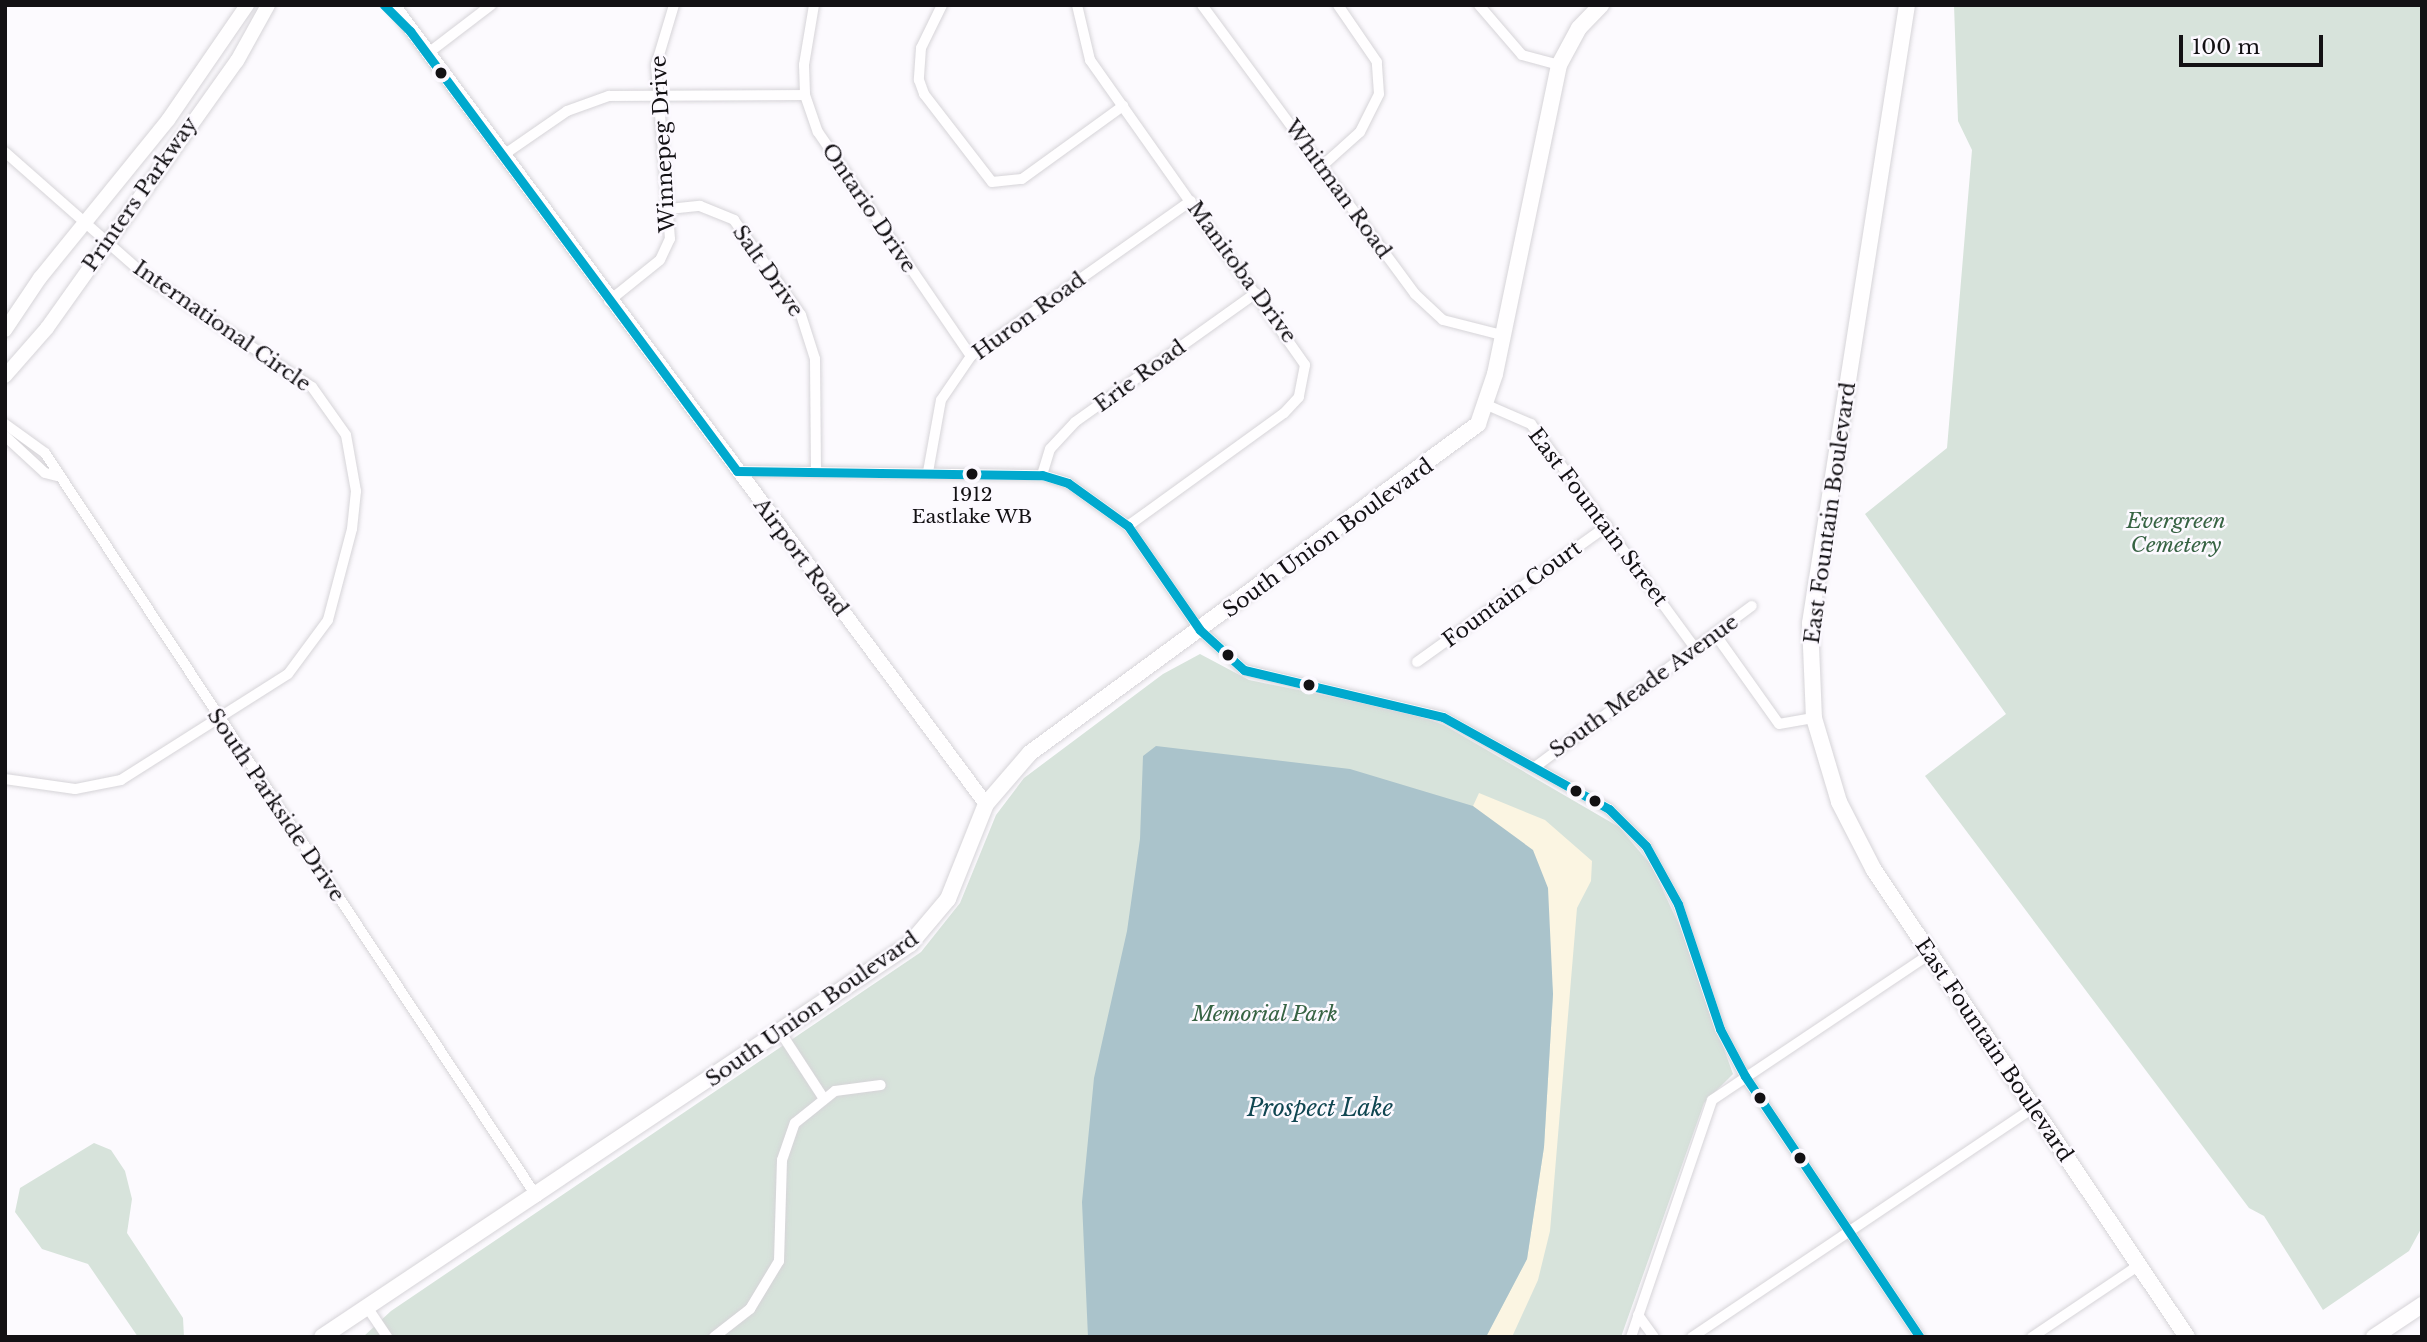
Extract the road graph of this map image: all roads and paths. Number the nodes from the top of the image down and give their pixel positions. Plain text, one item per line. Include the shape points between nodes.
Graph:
1 (247, 5) edge
2 (268, 5) edge
3 (384, 5) edge
4 (393, 5) edge
5 (491, 5) edge
6 (674, 5) edge
7 (814, 5) edge
8 (942, 5) edge
9 (1077, 5) edge
10 (1202, 5) edge
11 (1338, 5) edge
12 (1479, 5) edge
13 (1601, 5) edge
14 (1908, 5) edge
15 (410, 31) junction
16 (427, 54) junction
17 (1559, 65) junction
18 (659, 94) junction
19 (805, 95) junction
20 (1123, 106) junction
21 (5, 152) edge
22 (502, 156) junction
23 (1321, 167) junction
24 (1191, 201) junction
25 (669, 209) junction
26 (85, 225) junction
27 (104, 242) junction
28 (1256, 293) junction
29 (609, 301) junction
30 (5, 330) edge
31 (1502, 335) junction
32 (971, 356) junction
33 (5, 376) edge
34 (1487, 405) junction
35 (5, 424) edge
36 (5, 436) edge
37 (737, 471) junction
38 (816, 471) junction
39 (928, 472) junction
40 (1042, 475) junction
41 (57, 476) junction
42 (1128, 526) junction
43 (1606, 526) junction
44 (1752, 606) dead end
45 (1200, 630) junction
46 (1715, 634) junction
47 (1695, 648) junction
48 (1417, 662) dead end
49 (1814, 718) junction
50 (219, 719) junction
51 (1535, 767) junction
52 (5, 779) edge
53 (986, 804) junction
54 (1930, 954) junction
55 (781, 1033) junction
56 (1745, 1076) junction
57 (881, 1085) dead end
58 (822, 1096) junction
59 (2033, 1108) junction
60 (537, 1197) junction
61 (1849, 1232) junction
62 (2139, 1265) junction
63 (2422, 1305) edge
64 (367, 1307) junction
65 (1638, 1315) junction
66 (322, 1337) edge
67 (387, 1337) edge
68 (714, 1337) edge
69 (1630, 1337) edge
70 (1654, 1337) edge
71 (1692, 1337) edge
72 (1920, 1337) edge
73 (2032, 1337) edge
74 (2187, 1337) edge
75 (2374, 1337) edge

1 - 26 main road, Printers Parkway via 221,48
2 - 27 main road, Printers Parkway via 246,47
3 - 15 main road
4 - 15 main road, Airport Road
5 - 16 street
6 - 18 street, Winnepeg Drive via 659,43
7 - 19 street, Ontario Drive via 806,41
8 - 20 street via 921,48 919,80 924,94 992,182 1022,179
9 - 20 street, Manitoba Drive via 1090,60
10 - 23 street, Whitman Road
11 - 23 street via 1377,62 1379,94 1360,132
12 - 17 street via 1522,55
13 - 17 main road, South Union Boulevard via 1579,28
14 - 49 main road, East Fountain Boulevard via 1811,623
15 - 16 main road, Airport Road
16 - 22 main road, Airport Road
17 - 31 main road, South Union Boulevard
18 - 19 street
18 - 22 street via 588,101
18 - 25 street, Winnepeg Drive
19 - 32 street, Ontario Drive via 837,167
20 - 24 street, Manitoba Drive
21 - 26 street, International Circle
22 - 29 main road, Airport Road
23 - 31 street, Whitman Road via 1428,308 1467,329
24 - 28 street, Manitoba Drive
24 - 32 street, Huron Road
25 - 29 street, Winnepeg Drive via 670,239 660,260
25 - 38 street, Salt Drive via 700,206 734,220 801,315 815,359
26 - 27 street, International Circle
26 - 30 main road, Printers Parkway via 40,278
27 - 33 main road, Printers Parkway via 47,328
27 - 50 street, International Circle via 180,301 308,384 334,413 350,448 355,512 328,620 298,665
28 - 40 street, Erie Road via 1075,422 1050,449
28 - 42 street, Manitoba Drive via 1305,365 1299,397
29 - 37 main road, Airport Road
31 - 34 main road, South Union Boulevard
32 - 39 street, Huron Road via 941,400
34 - 43 street, East Fountain Street via 1531,425
34 - 45 main road, South Union Boulevard via 1478,424 1456,445
35 - 41 street, South Parkside Drive via 32,439
36 - 41 street via 45,473
37 - 38 street
37 - 53 main road, Airport Road
38 - 39 street
39 - 40 street
40 - 42 street via 1091,496
41 - 50 street, South Parkside Drive
42 - 45 street
43 - 47 street, East Fountain Street
43 - 48 street, Fountain Court
44 - 46 street, South Meade Avenue
45 - 51 street via 1244,670 1426,711
45 - 53 main road, South Union Boulevard via 1030,753
46 - 47 street, South Meade Avenue
46 - 49 street via 1779,724
47 - 51 street, South Meade Avenue
49 - 54 main road, East Fountain Boulevard via 1847,821
50 - 52 street, International Circle via 142,770 99,787 62,789
50 - 60 street, South Parkside Drive
51 - 56 street via 1609,809 1646,846 1683,916 1720,1029
53 - 55 main road, South Union Boulevard via 948,899 920,935
54 - 56 street
54 - 59 main road, East Fountain Boulevard
55 - 58 street
55 - 60 main road, South Union Boulevard
56 - 61 street
56 - 65 street via 1721,1091 1707,1109
57 - 58 street via 846,1087
58 - 68 street via 801,1116 786,1141 775,1270 750,1309
59 - 61 street
59 - 62 main road, East Fountain Boulevard
60 - 64 main road, South Union Boulevard
61 - 71 street
61 - 72 street
62 - 73 street
62 - 74 main road, East Fountain Boulevard
63 - 75 main road
64 - 66 main road, South Union Boulevard
64 - 67 street
65 - 69 street
65 - 70 street

